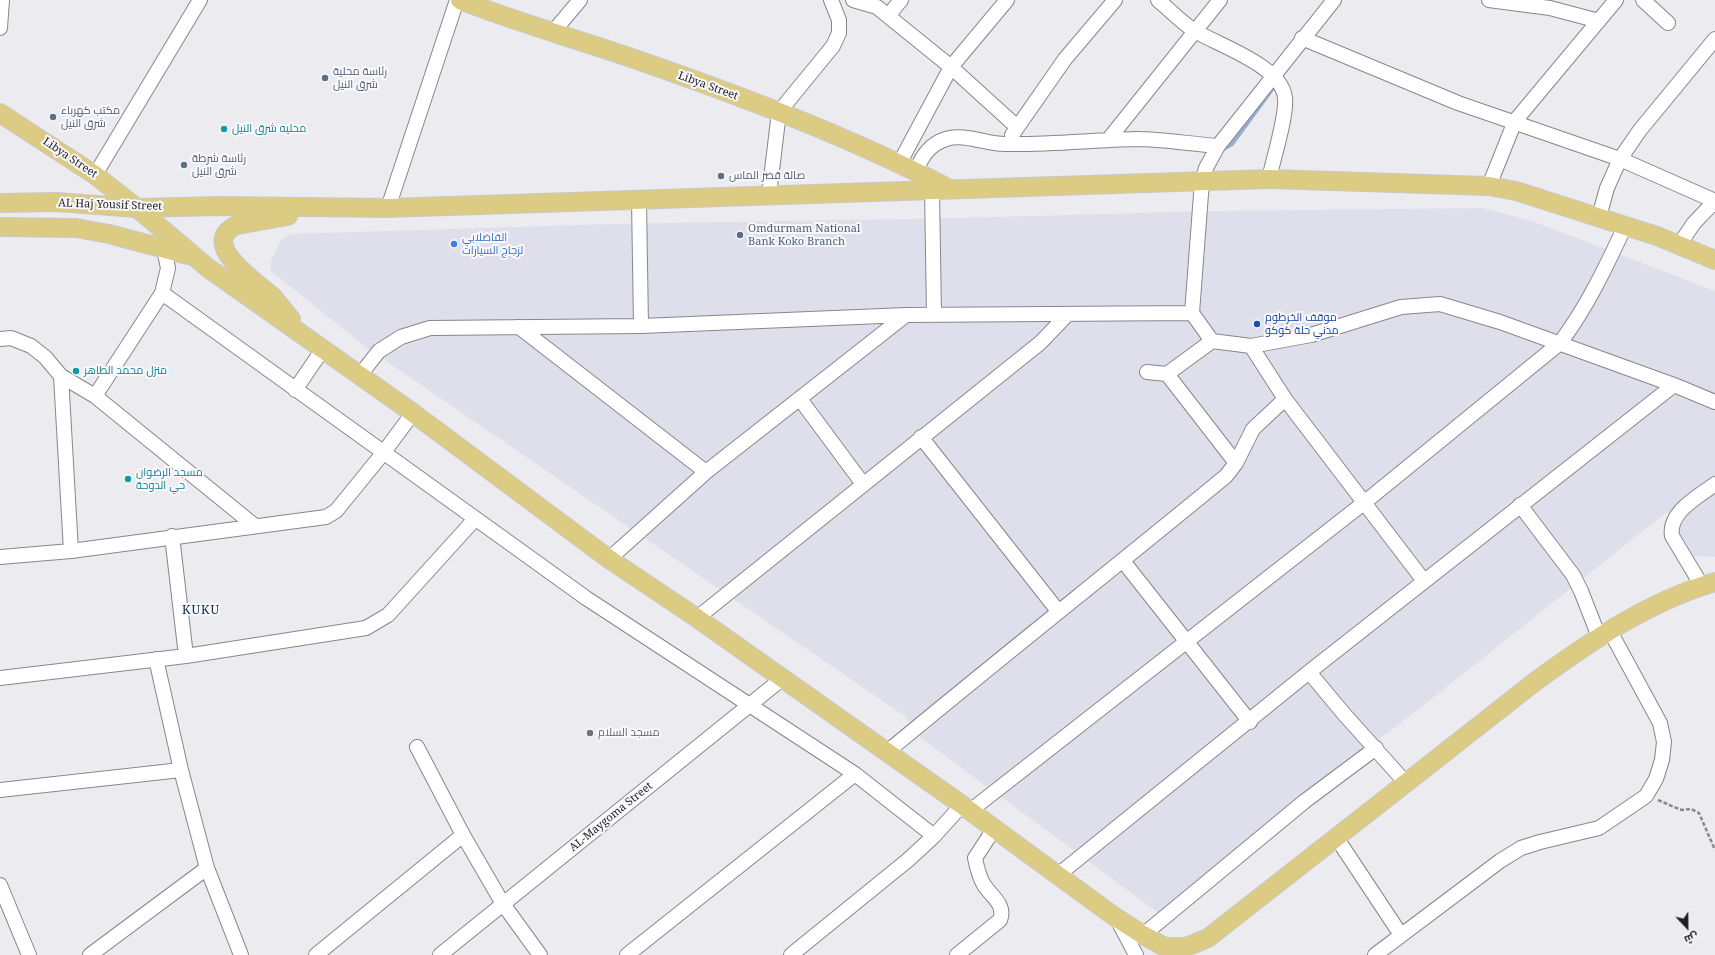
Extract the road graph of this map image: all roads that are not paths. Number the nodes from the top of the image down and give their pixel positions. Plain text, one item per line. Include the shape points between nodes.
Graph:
1 (2, 0) edge
2 (200, 0) edge
3 (458, 0) edge
4 (580, 0) edge
5 (831, 0) edge
6 (853, 0) edge
7 (901, 0) edge
8 (1007, 0) edge
9 (1115, 0) edge
10 (1158, 0) edge
11 (1220, 0) edge
12 (1334, 0) edge
13 (1489, 0) edge
14 (1616, 0) edge
15 (1643, 0) edge
16 (481, 4) edge
17 (888, 16) junction
18 (1599, 21) junction
19 (1668, 23) dead end
20 (0, 28) edge
21 (1194, 30) junction
22 (552, 32) junction
23 (1302, 38) junction
24 (1715, 39) edge
25 (951, 67) junction
26 (1274, 76) junction
27 (779, 112) junction
28 (0, 113) edge
29 (1515, 122) junction
30 (1016, 126) junction
31 (1108, 140) junction
32 (1008, 144) junction
33 (1218, 146) junction
34 (1620, 159) junction
35 (899, 164) junction
36 (916, 171) junction
37 (95, 175) junction
38 (1269, 179) junction
39 (1202, 181) junction
40 (1490, 186) junction
41 (940, 189) junction
42 (769, 195) junction
43 (639, 200) junction
44 (1715, 201) edge
45 (0, 203) edge
46 (137, 208) junction
47 (334, 208) junction
48 (388, 208) junction
49 (1599, 218) junction
50 (1625, 226) junction
51 (0, 227) edge
52 (1679, 244) junction
53 (164, 249) junction
54 (192, 256) junction
55 (1715, 260) edge
56 (162, 293) junction
57 (1192, 312) junction
58 (1068, 314) junction
59 (906, 315) junction
60 (934, 315) junction
61 (641, 326) junction
62 (519, 327) junction
63 (305, 337) junction
64 (0, 339) edge
65 (1212, 341) junction
66 (1560, 343) junction
67 (1252, 346) junction
68 (323, 349) junction
69 (1147, 372) dead end
70 (1167, 374) junction
71 (360, 375) junction
72 (61, 376) junction
73 (1674, 385) junction
74 (295, 390) junction
75 (95, 396) junction
76 (800, 399) junction
77 (1285, 399) junction
78 (1715, 402) edge
79 (413, 412) junction
80 (921, 437) junction
81 (384, 452) junction
82 (1236, 463) junction
83 (706, 472) junction
84 (863, 484) junction
85 (1715, 484) edge
86 (1365, 502) junction
87 (1520, 505) junction
88 (475, 519) junction
89 (255, 526) junction
90 (172, 536) junction
91 (71, 551) junction
92 (0, 558) edge
93 (608, 559) junction
94 (1123, 561) junction
95 (1424, 580) junction
96 (1709, 584) edge
97 (1058, 611) junction
98 (697, 618) junction
99 (1604, 634) junction
100 (1185, 642) junction
101 (186, 656) junction
102 (156, 659) junction
103 (1309, 672) junction
104 (0, 678) edge
105 (783, 678) junction
106 (750, 705) junction
107 (1250, 722) junction
108 (417, 747) dead end
109 (1376, 748) junction
110 (887, 752) junction
111 (181, 770) junction
112 (855, 774) junction
113 (1406, 783) junction
114 (0, 790) edge
115 (966, 808) junction
116 (994, 829) junction
117 (463, 835) junction
118 (934, 836) junction
119 (1336, 837) junction
120 (207, 868) junction
121 (1058, 875) junction
122 (1, 894) edge
123 (503, 904) junction
124 (1115, 917) junction
125 (1401, 935) junction
126 (1143, 936) junction
127 (1208, 938) junction
128 (1190, 954) edge
129 (28, 955) edge
130 (90, 955) edge
131 (241, 955) edge
132 (316, 955) edge
133 (440, 955) edge
134 (540, 955) edge
135 (627, 955) edge
136 (791, 955) edge
137 (957, 955) edge
138 (1136, 955) edge
139 (1375, 955) edge

1 - 20 street
2 - 37 street
3 - 16 main road, Libya Street
3 - 48 street
4 - 22 street
5 - 27 street via 839,20 839,33 833,46
6 - 17 street via 877,7
7 - 17 street
8 - 25 street
9 - 30 street via 1064,59
10 - 21 street
11 - 21 street
12 - 23 street
13 - 18 street via 1550,8
14 - 18 street
15 - 19 street
16 - 22 main road, Libya Street
17 - 25 street
18 - 29 street
21 - 26 street via 1240,54
21 - 31 street
22 - 27 main road, Libya Street via 647,63
23 - 26 street
23 - 29 street via 1458,103
24 - 34 street via 1640,130
25 - 30 street
25 - 35 street
26 - 33 street
26 - 38 street via 1281,84 1285,98
27 - 35 main road, Libya Street
27 - 42 street
28 - 37 main road, Libya Street
29 - 34 street
29 - 40 street
30 - 32 street
31 - 32 street
31 - 33 street via 1158,140
32 - 36 street via 990,144 960,136 946,139 931,146 921,158
33 - 39 street
34 - 44 street
34 - 49 street via 1607,188
35 - 36 main road, Libya Street
36 - 41 main road, Libya Street
37 - 46 main road, Libya Street
38 - 39 main road
38 - 40 main road
39 - 41 main road
39 - 57 street
40 - 49 main road via 1516,191
41 - 42 main road
41 - 60 street
42 - 43 main road
43 - 48 main road
43 - 61 street
44 - 52 street
45 - 46 main road, AL Haj Yousif Street via 56,202
46 - 47 main road, AL Haj Yousif Street
46 - 54 main road, Libya Street
47 - 48 main road
47 - 63 main road via 237,225 229,228 223,235 222,245 227,255 274,299
49 - 50 main road
50 - 52 main road
50 - 66 street via 1579,318
51 - 53 main road via 76,228
52 - 55 main road
53 - 54 main road
53 - 56 street via 168,268
54 - 63 main road, Libya Street
56 - 74 street
56 - 75 street
57 - 58 street
57 - 65 street
58 - 60 street
58 - 80 street via 1040,343
59 - 60 street
59 - 61 street
59 - 76 street
61 - 62 street
62 - 71 street via 430,328 401,337 379,351
62 - 83 street
63 - 68 main road, Libya Street
64 - 72 street via 10,338 30,346 46,357
65 - 67 street
65 - 70 street
66 - 67 street via 1440,304 1401,307 1311,335
66 - 73 street
66 - 86 street
67 - 77 street
68 - 71 main road, Libya Street
68 - 74 street
69 - 70 street
70 - 82 street
71 - 79 main road, Libya Street
72 - 75 street
72 - 91 street
73 - 78 street
73 - 87 street
74 - 81 street
75 - 89 street
76 - 83 street
76 - 84 street
77 - 82 street via 1253,429
77 - 86 street
79 - 81 street
79 - 93 main road, Libya Street
80 - 84 street
80 - 97 street
81 - 88 street
81 - 89 street via 336,511 326,517
82 - 94 street via 1226,476
83 - 93 street
84 - 98 street
85 - 96 street via 1678,513 1670,528 1672,536
86 - 95 street
86 - 100 street
87 - 95 street
87 - 99 street via 1572,575
88 - 101 street via 388,615 366,628
88 - 106 street via 586,598
89 - 90 street
90 - 91 street
90 - 101 street
91 - 92 street
93 - 98 main road, Libya Street
94 - 97 street
94 - 100 street
95 - 103 street
96 - 99 main road, Libya Street via 1663,602
97 - 110 street
98 - 105 main road, Libya Street
99 - 113 main road, Libya Street via 1536,681
99 - 125 street via 1660,722 1664,742 1662,760 1646,796 1599,828 1521,848
100 - 107 street
100 - 115 street
101 - 102 street
102 - 104 street
102 - 111 street
103 - 107 street
103 - 109 street
105 - 106 street, AL-Maygoma Street
105 - 110 main road, Libya Street
106 - 112 street
106 - 123 street, AL-Maygoma Street
107 - 121 street
108 - 117 street
109 - 113 street
109 - 126 street via 1304,801
110 - 115 main road, Libya Street
111 - 114 street
111 - 120 street
112 - 118 street
112 - 135 street
113 - 119 main road, Libya Street
115 - 116 main road, Libya Street
115 - 118 street
116 - 121 main road, Libya Street
116 - 137 street via 975,858 984,885 1001,906 1003,914 1000,920
117 - 123 street
117 - 132 street
118 - 136 street
119 - 125 street
119 - 127 main road, Libya Street
120 - 130 street
120 - 131 street
121 - 124 main road, Libya Street
122 - 129 street
123 - 133 street, AL-Maygoma Street
123 - 134 street
124 - 126 main road, Libya Street
124 - 138 street
125 - 139 street
126 - 127 main road, Libya Street via 1165,947 1175,948 1186,947
127 - 128 street

